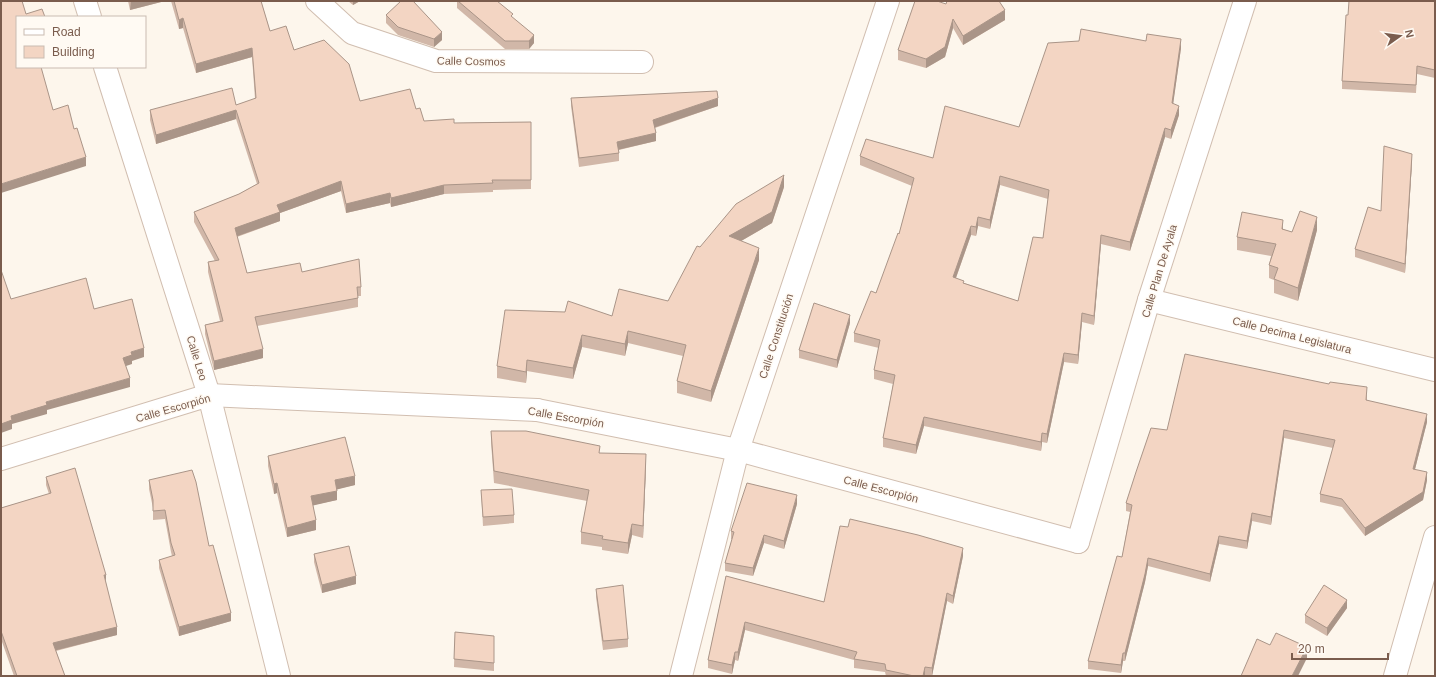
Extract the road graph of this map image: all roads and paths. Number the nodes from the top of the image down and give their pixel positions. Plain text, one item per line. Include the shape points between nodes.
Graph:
1 (85, 1) edge
2 (317, 1) edge
3 (888, 1) edge
4 (1245, 1) edge
5 (90, 16) edge
6 (642, 62) dead end
7 (105, 68) edge
8 (1149, 300) junction
9 (1435, 370) edge
10 (209, 396) junction
11 (738, 450) junction
12 (1, 459) edge
13 (1434, 541) edge
14 (1078, 542) joint
15 (279, 676) edge
16 (681, 676) edge
17 (1395, 676) edge

1 - 5 street
2 - 6 street, Calle Cosmos via 352,33 436,61
3 - 11 street, Calle Constitución
4 - 8 street, Calle Plan De Ayala
7 - 10 street, Calle Leo
8 - 9 street, Calle Decima Legislatura
8 - 14 street, Calle Plan De Ayala
10 - 11 street, Calle Escorpión via 538,410
10 - 12 street, Calle Escorpión
10 - 15 street, Calle Leo
11 - 14 street, Calle Escorpión
11 - 16 street, Calle Constitución
13 - 17 street

